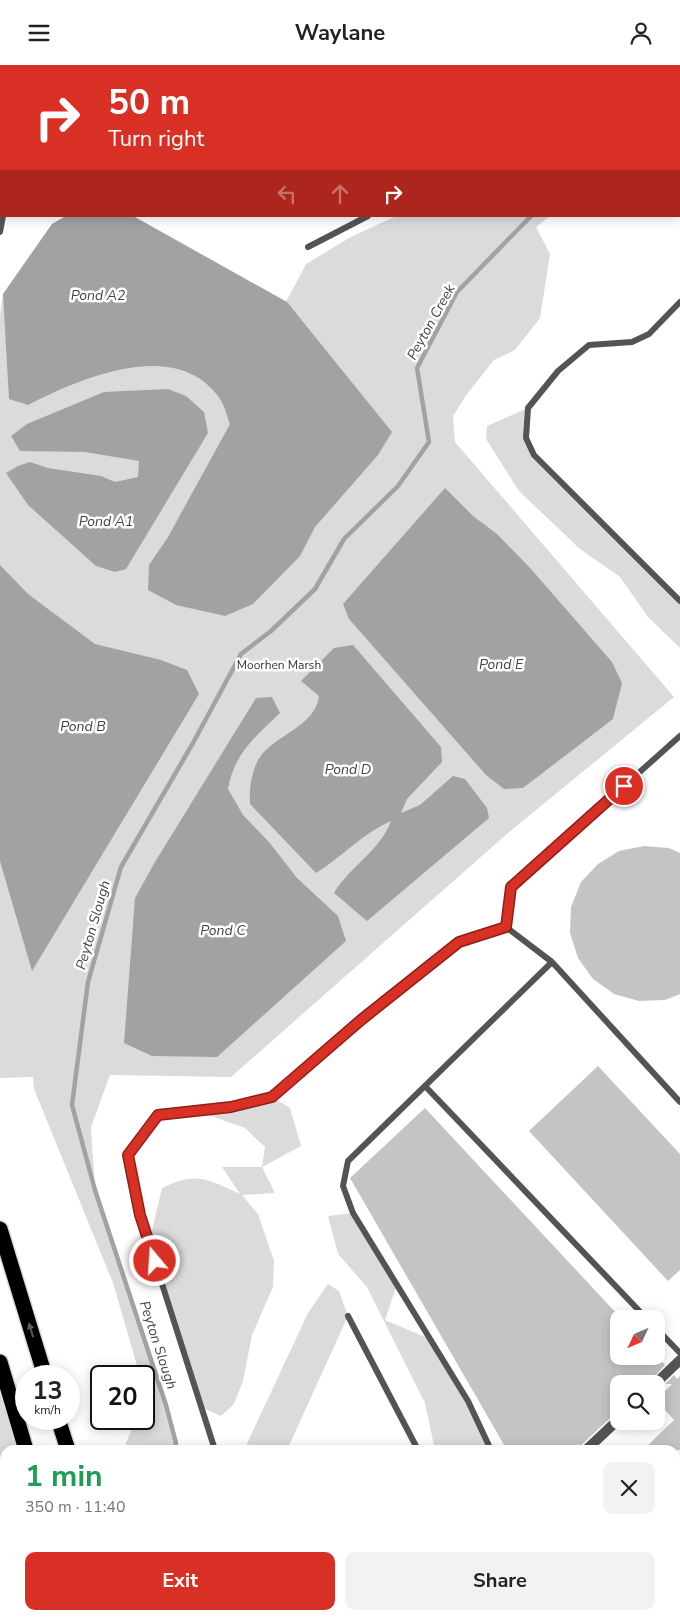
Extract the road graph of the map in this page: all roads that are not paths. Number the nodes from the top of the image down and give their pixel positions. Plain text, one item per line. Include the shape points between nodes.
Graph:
1 (4, 217) edge
2 (366, 217) edge
3 (0, 232) edge
4 (308, 247) dead end
5 (680, 302) edge
6 (680, 601) edge
7 (680, 736) edge
8 (506, 927) junction
9 (552, 962) junction
10 (424, 1087) junction
11 (678, 1097) edge
12 (0, 1229) edge
13 (638, 1310) edge
14 (348, 1316) dead end
15 (665, 1337) edge
16 (680, 1353) edge
17 (680, 1360) edge
18 (0, 1362) edge
19 (42, 1365) edge
20 (664, 1375) edge
21 (610, 1427) edge
22 (62, 1430) edge
23 (25, 1445) edge
24 (66, 1445) edge
25 (213, 1445) edge
26 (415, 1445) edge
27 (489, 1445) edge
28 (591, 1445) edge

1 - 3 lane
2 - 4 lane
5 - 6 lane via 649,334 632,341 589,345 558,371 528,408 526,438 534,455
7 - 8 lane via 511,887
8 - 9 lane
8 - 25 lane via 459,942 272,1097 231,1107 158,1115 128,1155 140,1215
9 - 10 lane
9 - 11 lane
10 - 13 lane
10 - 27 lane via 348,1161 343,1186 353,1213 468,1401
19 -> 12 highway
14 - 26 lane
15 - 16 lane
17 - 20 street
18 - 23 highway
21 - 28 street
22 - 24 highway

